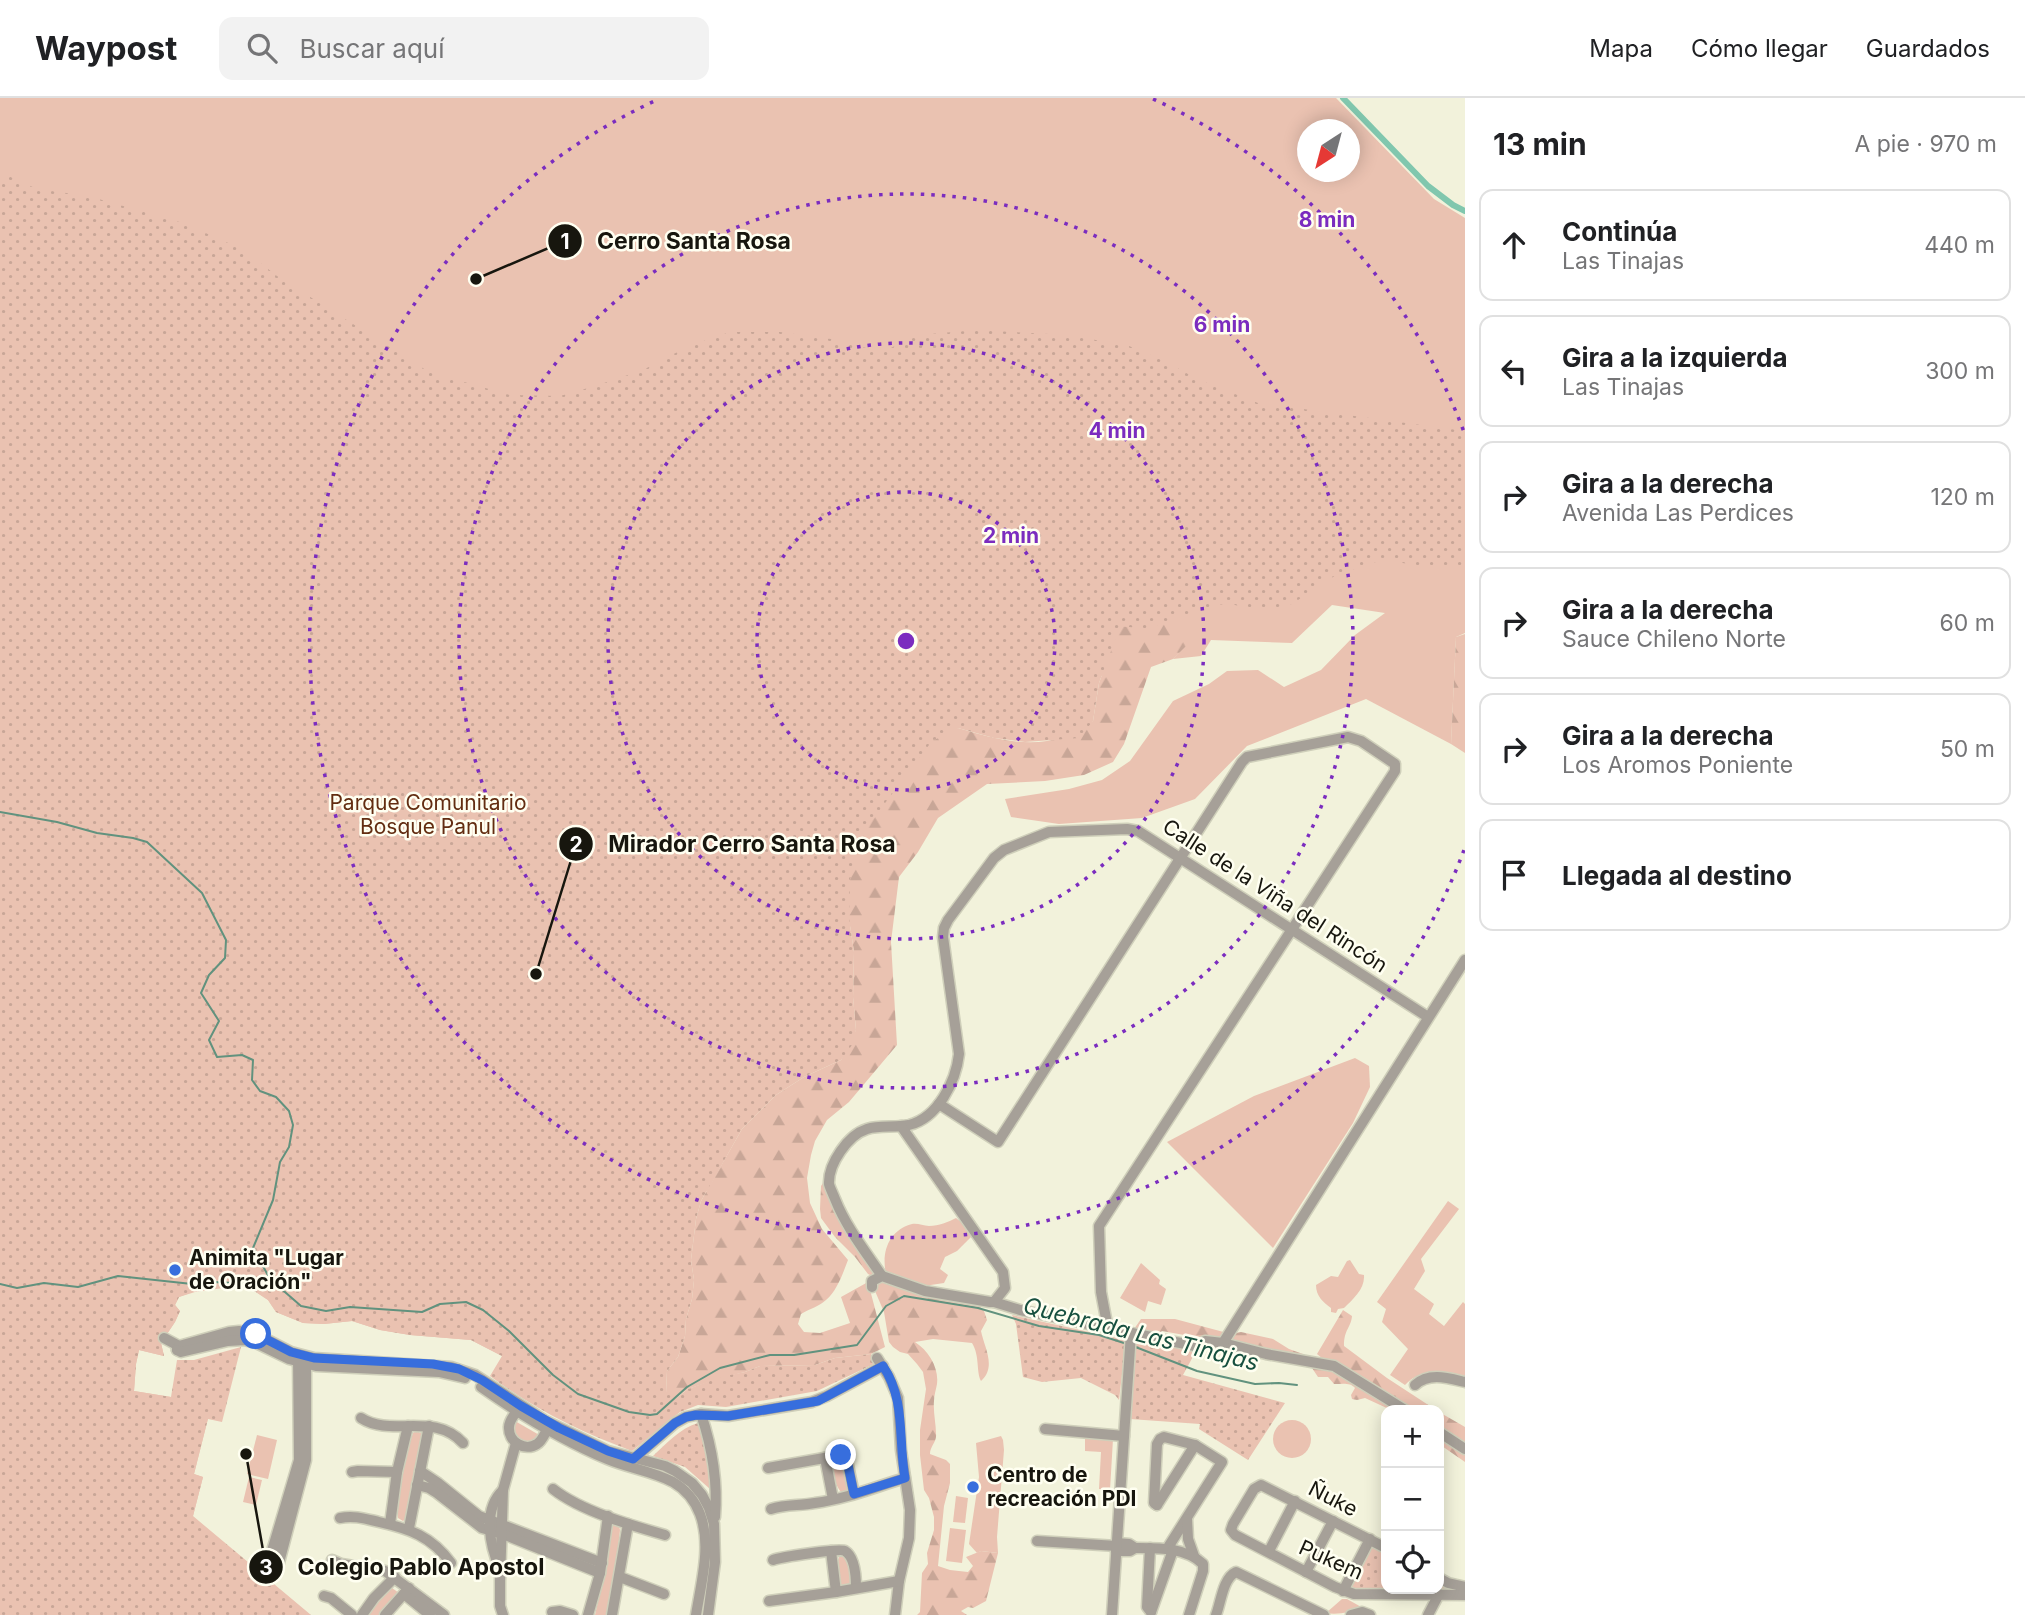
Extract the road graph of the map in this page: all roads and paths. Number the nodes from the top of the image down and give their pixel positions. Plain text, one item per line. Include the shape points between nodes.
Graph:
1 (1179, 858) junction
2 (1292, 930) junction
3 (1465, 960) edge
4 (1428, 1017) junction
5 (939, 1104) junction
6 (901, 1126) junction
7 (882, 1276) junction
8 (872, 1287) dead end
9 (994, 1302) junction
10 (1108, 1329) junction
11 (164, 1338) dead end
12 (1131, 1342) junction
13 (1223, 1343) junction
14 (302, 1359) junction
15 (1465, 1382) edge
16 (1415, 1385) dead end
17 (1397, 1405) edge
18 (516, 1412) junction
19 (701, 1415) junction
20 (362, 1418) dead end
21 (408, 1426) junction
22 (429, 1426) junction
23 (1045, 1429) dead end
24 (547, 1430) junction
25 (1444, 1435) edge
26 (1124, 1436) junction
27 (463, 1443) dead end
28 (516, 1443) junction
29 (1195, 1445) junction
30 (1465, 1449) edge
31 (825, 1458) junction
32 (630, 1463) junction
33 (768, 1468) dead end
34 (419, 1471) junction
35 (352, 1472) dead end
36 (397, 1472) junction
37 (905, 1478) junction
38 (714, 1481) junction
39 (417, 1485) junction
40 (553, 1489) dead end
41 (503, 1490) junction
42 (702, 1494) junction
43 (854, 1494) junction
44 (833, 1499) junction
45 (1295, 1501) junction
46 (771, 1509) dead end
47 (608, 1516) junction
48 (1187, 1517) junction
49 (340, 1518) dead end
50 (490, 1519) junction
51 (1333, 1521) junction
52 (390, 1524) junction
53 (628, 1524) junction
54 (714, 1524) junction
55 (409, 1528) junction
56 (503, 1529) junction
57 (490, 1530) junction
58 (1231, 1530) joint
59 (664, 1535) dead end
60 (1370, 1539) junction
61 (1037, 1541) dead end
62 (1381, 1545) edge
63 (1116, 1547) junction
64 (1150, 1548) junction
65 (1170, 1549) junction
66 (831, 1551) junction
67 (1269, 1551) junction
68 (1194, 1556) junction
69 (332, 1560) dead end
70 (773, 1560) dead end
71 (451, 1563) dead end
72 (601, 1568) junction
73 (1306, 1572) junction
74 (501, 1573) junction
75 (395, 1577) junction
76 (620, 1577) junction
77 (899, 1581) junction
78 (1444, 1581) edge
79 (1465, 1587) edge
80 (856, 1588) junction
81 (406, 1591) junction
82 (1343, 1591) junction
83 (836, 1592) junction
84 (664, 1594) dead end
85 (1439, 1594) junction
86 (1465, 1595) edge
87 (324, 1596) dead end
88 (769, 1601) dead end
89 (499, 1612) edge
90 (552, 1612) dead end
91 (352, 1615) edge
92 (362, 1615) edge
93 (385, 1615) edge
94 (430, 1615) edge
95 (444, 1615) edge
96 (573, 1615) edge
97 (589, 1615) edge
98 (612, 1615) edge
99 (696, 1615) edge
100 (708, 1615) edge
101 (895, 1615) edge
102 (1112, 1615) edge
103 (1189, 1615) edge
104 (1216, 1615) edge
105 (1324, 1615) edge
106 (1351, 1615) edge
107 (1370, 1615) edge
108 (1428, 1615) edge

1 - 2 street, Calle de la Viña del Rincón
1 - 2 street via 1250,756 1348,737 1391,760 1395,771
1 - 5 street via 998,1142
1 - 5 street, Calle de la Viña del Rincón via 1141,832 1127,829 1049,832 997,855 944,928 959,1054
2 - 4 street, Calle de la Viña del Rincón
2 - 10 street via 1099,1226 1101,1292
3 - 4 street
4 - 13 street
5 - 6 street, Calle de la Viña del Rincón via 917,1121
6 - 7 street via 873,1128 854,1136 836,1157 829,1184 842,1216
6 - 9 street via 1003,1272 1005,1288
7 - 8 street via 872,1281
7 - 9 street via 925,1291
9 - 10 street
10 - 12 street
11 - 14 street via 179,1346 239,1331 256,1334
12 - 13 street
12 - 26 street
13 - 17 street via 1334,1366
14 - 14 street via 300,1454 267,1571 271,1577 276,1574 306,1460
14 - 18 street via 455,1374
14 - 32 street via 459,1369 559,1428
15 - 16 street via 1439,1377 1421,1379
18 - 24 street
18 - 28 street via 509,1429
19 - 32 street via 679,1420
19 - 37 street via 728,1416 818,1401 880,1362 898,1398
19 - 38 street
20 - 21 street
21 - 22 street
21 - 36 street
22 - 27 street via 449,1431
22 - 34 street
23 - 26 street
24 - 28 street via 536,1444 524,1447
24 - 32 street via 610,1460
25 - 30 street
26 - 63 street
28 - 41 street
29 - 29 street via 1159,1503 1155,1504 1157,1442 1164,1437
29 - 48 street via 1222,1462
31 - 33 street
31 - 43 street via 845,1458
31 - 44 street
32 - 42 street via 665,1466
32 - 99 street via 674,1483 698,1509 705,1544
34 - 39 street
34 - 50 street via 479,1516
35 - 36 street
36 - 52 street
37 - 43 street
37 - 77 street via 910,1528
38 - 42 street via 711,1490
38 - 54 street
39 - 55 street
39 - 57 street via 429,1488
40 - 47 street
41 - 50 street via 496,1496
41 - 56 street
42 - 54 street
43 - 44 street
44 - 46 street
45 - 51 street, Ñuke
45 - 58 street, Ñuke via 1261,1485 1254,1489
45 - 67 street
47 - 53 street
47 - 72 street
48 - 65 street
48 - 68 street
49 - 52 street
50 - 56 street
50 - 57 street
51 - 60 street, Ñuke
51 - 73 street
52 - 55 street
53 - 59 street
53 - 76 street
54 - 100 street
55 - 71 street via 433,1543
56 - 57 street
56 - 72 street
56 - 74 street
57 - 74 street
58 - 67 street, Pukem
60 - 62 street, Ñuke
60 - 82 street
61 - 63 street
63 - 64 street via 1130,1551
63 - 102 street
64 - 65 street
64 - 65 street via 1147,1607 1151,1612
65 - 68 street
66 - 70 street
66 - 80 street via 841,1550 851,1557
66 - 83 street
67 - 73 street, Pukem
68 - 103 street via 1204,1569
69 - 75 street
72 - 97 street
73 - 82 street, Pukem
74 - 89 street
75 - 81 street
75 - 92 street
76 - 84 street
76 - 98 street
77 - 80 street
77 - 101 street
78 - 79 street
80 - 83 street
81 - 93 street
81 - 94 street
81 - 95 street
82 - 85 street, Pukem via 1363,1596
83 - 88 street
85 - 86 street, Pukem
85 - 108 street
87 - 91 street
90 - 96 street
104 - 105 street via 1229,1577 1236,1572
106 - 107 street

